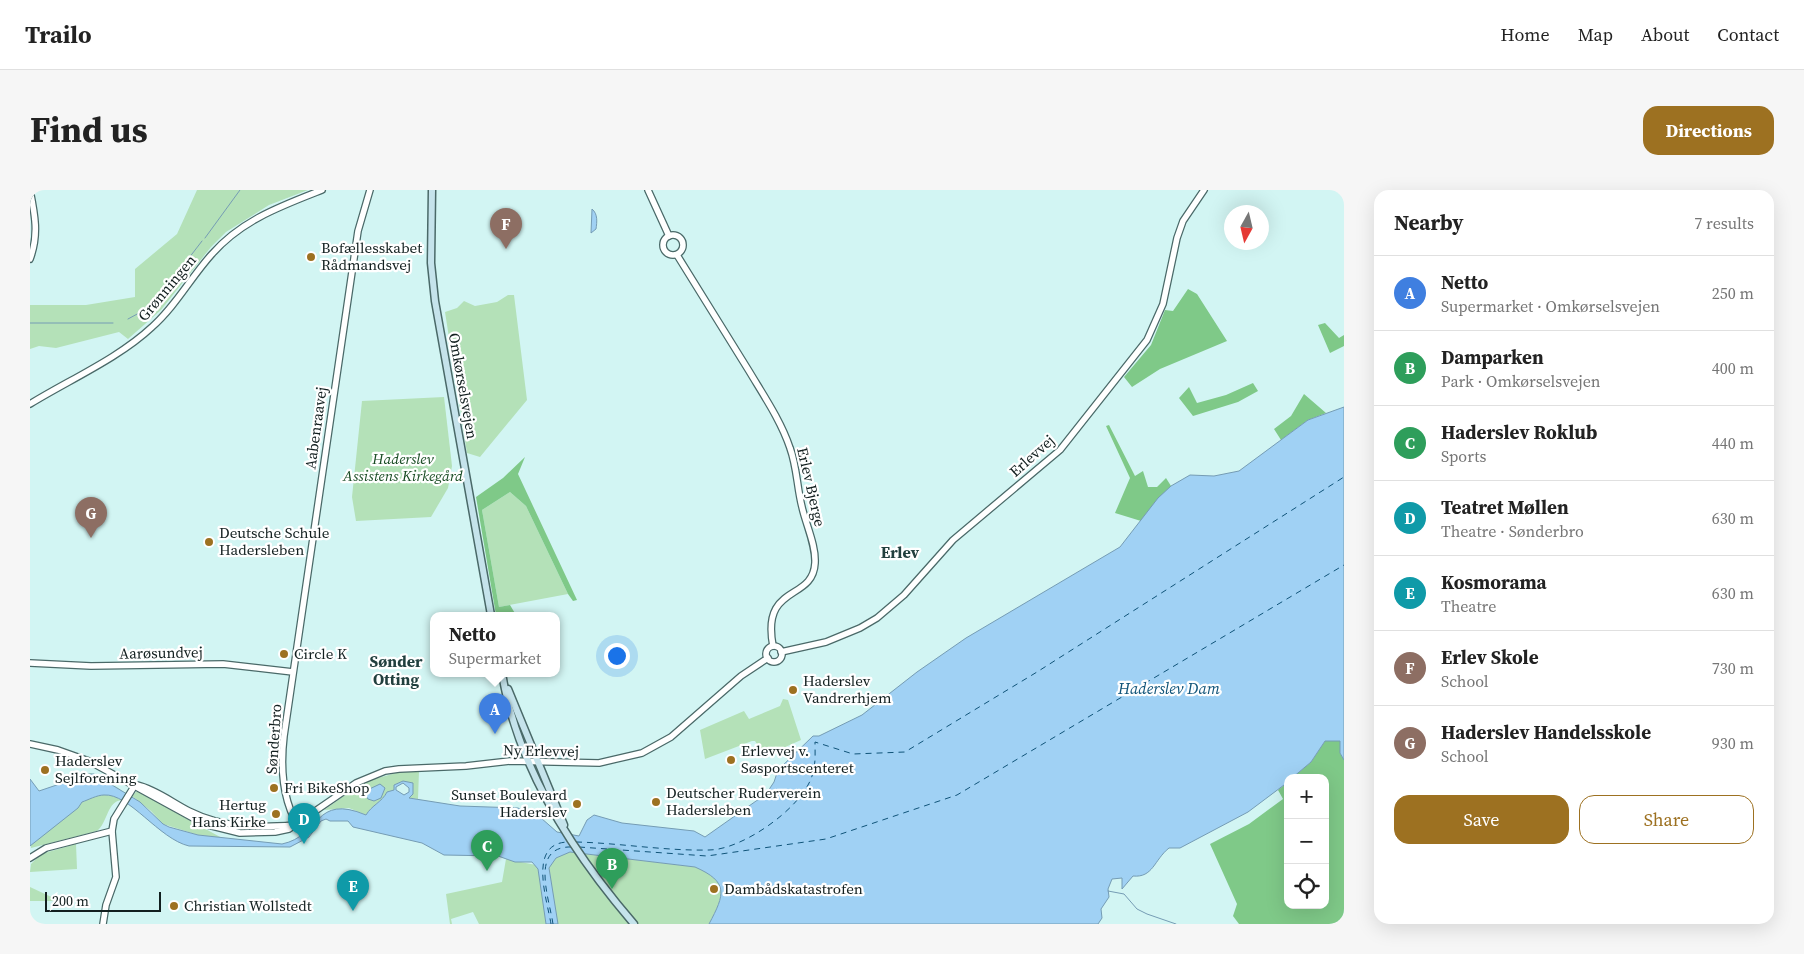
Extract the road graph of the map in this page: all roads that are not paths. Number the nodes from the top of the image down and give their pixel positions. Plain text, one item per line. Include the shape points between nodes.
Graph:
1 (30, 190) edge
2 (322, 190) edge
3 (370, 190) edge
4 (432, 190) edge
5 (648, 190) edge
6 (1204, 190) edge
7 (668, 236) junction
8 (677, 255) junction
9 (30, 259) edge
10 (30, 404) edge
11 (490, 612) edge
12 (772, 646) junction
13 (781, 652) junction
14 (768, 658) junction
15 (30, 663) edge
16 (293, 672) junction
17 (503, 677) edge
18 (504, 677) edge
19 (515, 725) junction
20 (30, 744) edge
21 (528, 761) junction
22 (538, 761) junction
23 (133, 788) junction
24 (554, 798) junction
25 (297, 824) junction
26 (112, 830) junction
27 (566, 831) junction
28 (303, 833) dead end
29 (30, 858) edge
30 (103, 924) edge
31 (634, 924) edge

1 - 9 street via 36,230
2 - 10 street, Grønningen via 276,208 238,230 211,255 171,308 147,332
3 - 16 street, Aabenraavej via 358,231
4 - 11 main road, Omkørselsvejen via 431,254 435,301
5 - 7 street
6 - 13 street, Erlevvej via 1177,238 1163,304 1147,340 1060,450 953,540 904,595 877,618 826,642
7 - 8 street via 663,244 664,250
7 - 8 street via 678,236 682,240 683,248
8 - 12 street, Erlev Bjerge via 782,428 796,470 801,504 815,555 814,568 803,586 784,598 772,613
12 - 13 street
12 - 14 street via 767,651
13 - 14 street via 776,661
14 - 22 street, Ny Erlevvej via 671,737 642,753 599,764
15 - 16 street, Aarøsundvej via 91,666 223,664
16 - 25 street, Sønderbro via 282,765 285,792
17 - 19 main road
18 - 22 main road
19 - 21 main road
19 - 22 main road via 532,758
20 - 23 street, Ny Erlevvej via 78,756
21 - 22 street, Ny Erlevvej
21 - 24 main road via 537,769
21 - 25 street, Ny Erlevvej via 385,772 356,783
21 - 27 main road
22 - 24 main road
23 - 25 street, Ny Erlevvej via 187,816 225,830 275,832
23 - 26 street via 114,819
24 - 27 main road
25 - 28 street, Sønderbro
26 - 29 street via 46,848
26 - 30 street via 116,870
27 - 31 main road via 580,855

